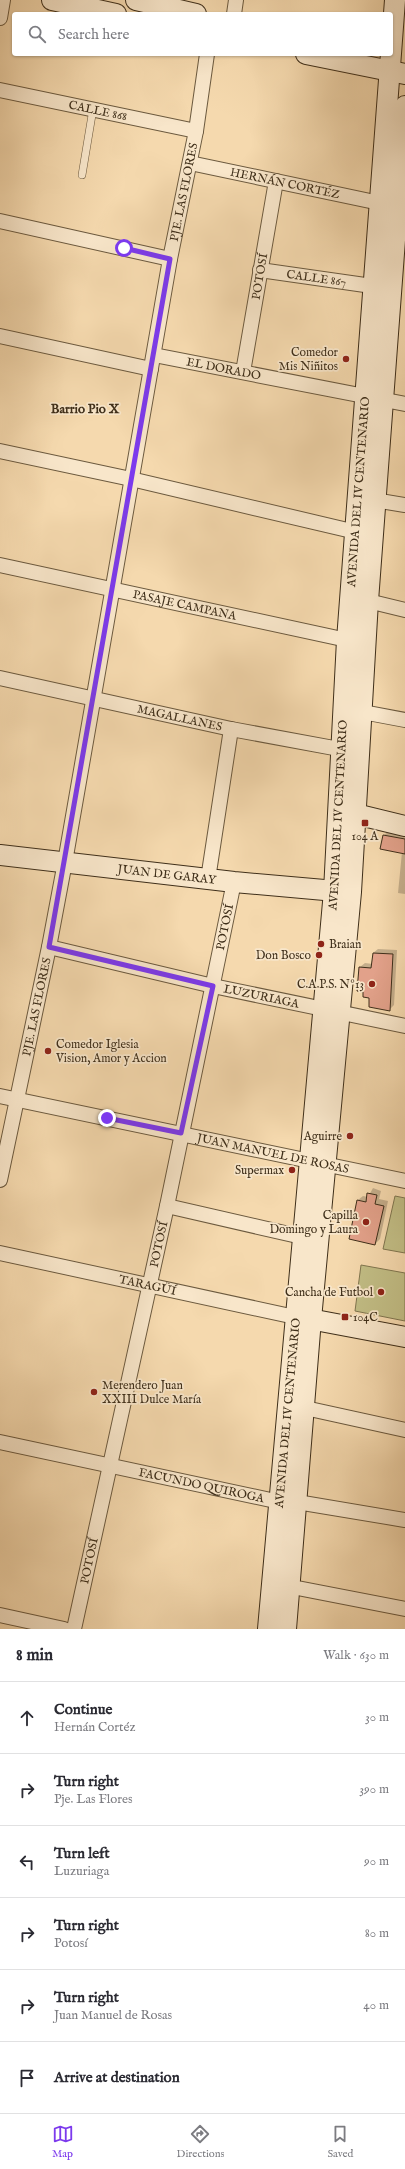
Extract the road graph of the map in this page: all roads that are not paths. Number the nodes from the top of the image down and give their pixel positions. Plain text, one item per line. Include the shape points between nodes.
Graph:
1 (3, 0) edge
2 (52, 0) edge
3 (136, 0) edge
4 (236, 0) edge
5 (395, 0) edge
6 (107, 12) edge
7 (187, 12) edge
8 (234, 12) edge
9 (0, 18) edge
10 (207, 56) edge
11 (326, 56) edge
12 (395, 63) edge
13 (0, 90) edge
14 (405, 106) edge
15 (93, 109) junction
16 (196, 131) junction
17 (190, 162) junction
18 (82, 175) dead end
19 (276, 181) junction
20 (394, 206) edge
21 (0, 221) edge
22 (170, 259) junction
23 (260, 270) junction
24 (372, 286) junction
25 (0, 336) edge
26 (152, 362) junction
27 (243, 372) junction
28 (374, 398) junction
29 (405, 404) edge
30 (0, 451) edge
31 (131, 479) junction
32 (367, 499) junction
33 (405, 505) edge
34 (365, 530) junction
35 (0, 565) edge
36 (112, 590) junction
37 (359, 602) junction
38 (405, 610) edge
39 (347, 640) junction
40 (0, 678) edge
41 (94, 698) junction
42 (353, 710) junction
43 (405, 720) edge
44 (231, 729) junction
45 (351, 751) junction
46 (347, 812) junction
47 (405, 826) edge
48 (0, 855) edge
49 (65, 862) junction
50 (208, 879) junction
51 (234, 882) junction
52 (342, 892) junction
53 (49, 947) junction
54 (213, 986) junction
55 (332, 1011) junction
56 (405, 1026) edge
57 (0, 1096) edge
58 (17, 1099) junction
59 (181, 1133) junction
60 (318, 1161) junction
61 (0, 1180) edge
62 (405, 1181) edge
63 (167, 1206) junction
64 (302, 1237) junction
65 (0, 1253) edge
66 (148, 1286) junction
67 (303, 1318) junction
68 (405, 1337) edge
69 (296, 1406) junction
70 (405, 1430) edge
71 (0, 1442) edge
72 (108, 1466) junction
73 (288, 1502) junction
74 (405, 1520) edge
75 (281, 1585) junction
76 (405, 1609) edge
77 (0, 1615) edge
78 (64, 1629) edge
79 (74, 1629) edge
80 (268, 1629) edge
81 (286, 1629) edge

1 - 9 street
2 - 6 main road
3 - 7 main road
4 - 8 street
5 - 12 main road, AVENIDA DEL IV CENTENARIO
10 - 16 street, PJE. LAS FLORES
11 - 12 main road
12 - 20 main road, AVENIDA DEL IV CENTENARIO
13 - 15 street, CALLE 868
14 - 20 main road, AVENIDA DEL IV CENTENARIO
15 - 16 street, CALLE 868
15 - 18 lane
16 - 17 street, PJE. LAS FLORES
17 - 19 street, HERNÁN CORTÉZ
17 - 22 street, PJE. LAS FLORES
19 - 20 street, HERNÁN CORTÉZ
19 - 23 street, POTOSÍ
20 - 24 main road, AVENIDA DEL IV CENTENARIO
20 - 28 main road, AVENIDA DEL IV CENTENARIO
21 - 22 street
22 - 26 street, PJE. LAS FLORES
23 - 24 street, CALLE 867
23 - 27 street, POTOSÍ
24 - 28 main road, AVENIDA DEL IV CENTENARIO
25 - 26 street, EL DORADO
26 - 27 street, EL DORADO
26 - 31 street, PJE. LAS FLORES
27 - 28 street, EL DORADO
28 - 29 street, EL DORADO
28 - 32 main road, AVENIDA DEL IV CENTENARIO
30 - 31 street
31 - 34 street
31 - 36 street, PJE. LAS FLORES
32 - 33 street
32 - 34 main road, AVENIDA DEL IV CENTENARIO
34 - 37 main road, AVENIDA DEL IV CENTENARIO
35 - 36 street, PASAJE CAMPANA
36 - 39 street, PASAJE CAMPANA
36 - 41 street, PJE. LAS FLORES
37 - 38 street
37 - 39 main road, AVENIDA DEL IV CENTENARIO
37 - 42 main road, AVENIDA DEL IV CENTENARIO
39 - 42 main road, AVENIDA DEL IV CENTENARIO
40 - 41 street, MAGALLANES
41 - 44 street, MAGALLANES
41 - 49 street, PJE. LAS FLORES
42 - 43 street
42 - 45 main road, AVENIDA DEL IV CENTENARIO
44 - 45 street, MAGALLANES
44 - 50 street
45 - 46 main road, AVENIDA DEL IV CENTENARIO
46 - 47 main road
46 - 52 main road, AVENIDA DEL IV CENTENARIO
48 - 49 main road, JUAN DE GARAY
49 - 50 main road, JUAN DE GARAY
49 - 53 street, PJE. LAS FLORES
50 - 51 main road, JUAN DE GARAY
51 - 52 main road, JUAN DE GARAY
51 - 54 street, POTOSÍ
52 - 55 main road, AVENIDA DEL IV CENTENARIO
53 - 54 street, LUZURIAGA
53 - 58 street, PJE. LAS FLORES
54 - 55 street, LUZURIAGA
54 - 59 street, POTOSÍ
55 - 56 street, LUZURIAGA
55 - 60 main road, AVENIDA DEL IV CENTENARIO
57 - 58 street, JUAN MANUEL DE ROSAS
58 - 59 street, JUAN MANUEL DE ROSAS
58 - 61 street, PJE. LAS FLORES
59 - 60 street, JUAN MANUEL DE ROSAS
59 - 63 street, POTOSÍ
60 - 62 street, JUAN MANUEL DE ROSAS
60 - 64 main road, AVENIDA DEL IV CENTENARIO
60 - 67 main road, AVENIDA DEL IV CENTENARIO
63 - 64 street
63 - 66 street, POTOSÍ
64 - 67 main road, AVENIDA DEL IV CENTENARIO
65 - 66 street, TARAGÜÍ
66 - 67 street, TARAGÜÍ
66 - 72 street, POTOSÍ
67 - 68 main road, TARAGÜÍ
67 - 69 main road, AVENIDA DEL IV CENTENARIO
69 - 70 street
69 - 73 main road, AVENIDA DEL IV CENTENARIO
71 - 72 street, FACUNDO QUIROGA
72 - 73 street, FACUNDO QUIROGA
72 - 79 street, POTOSÍ
73 - 74 street, FACUNDO QUIROGA
73 - 75 main road, AVENIDA DEL IV CENTENARIO
75 - 76 street
75 - 80 main road, AVENIDA DEL IV CENTENARIO
75 - 81 main road, AVENIDA DEL IV CENTENARIO
77 - 78 street

